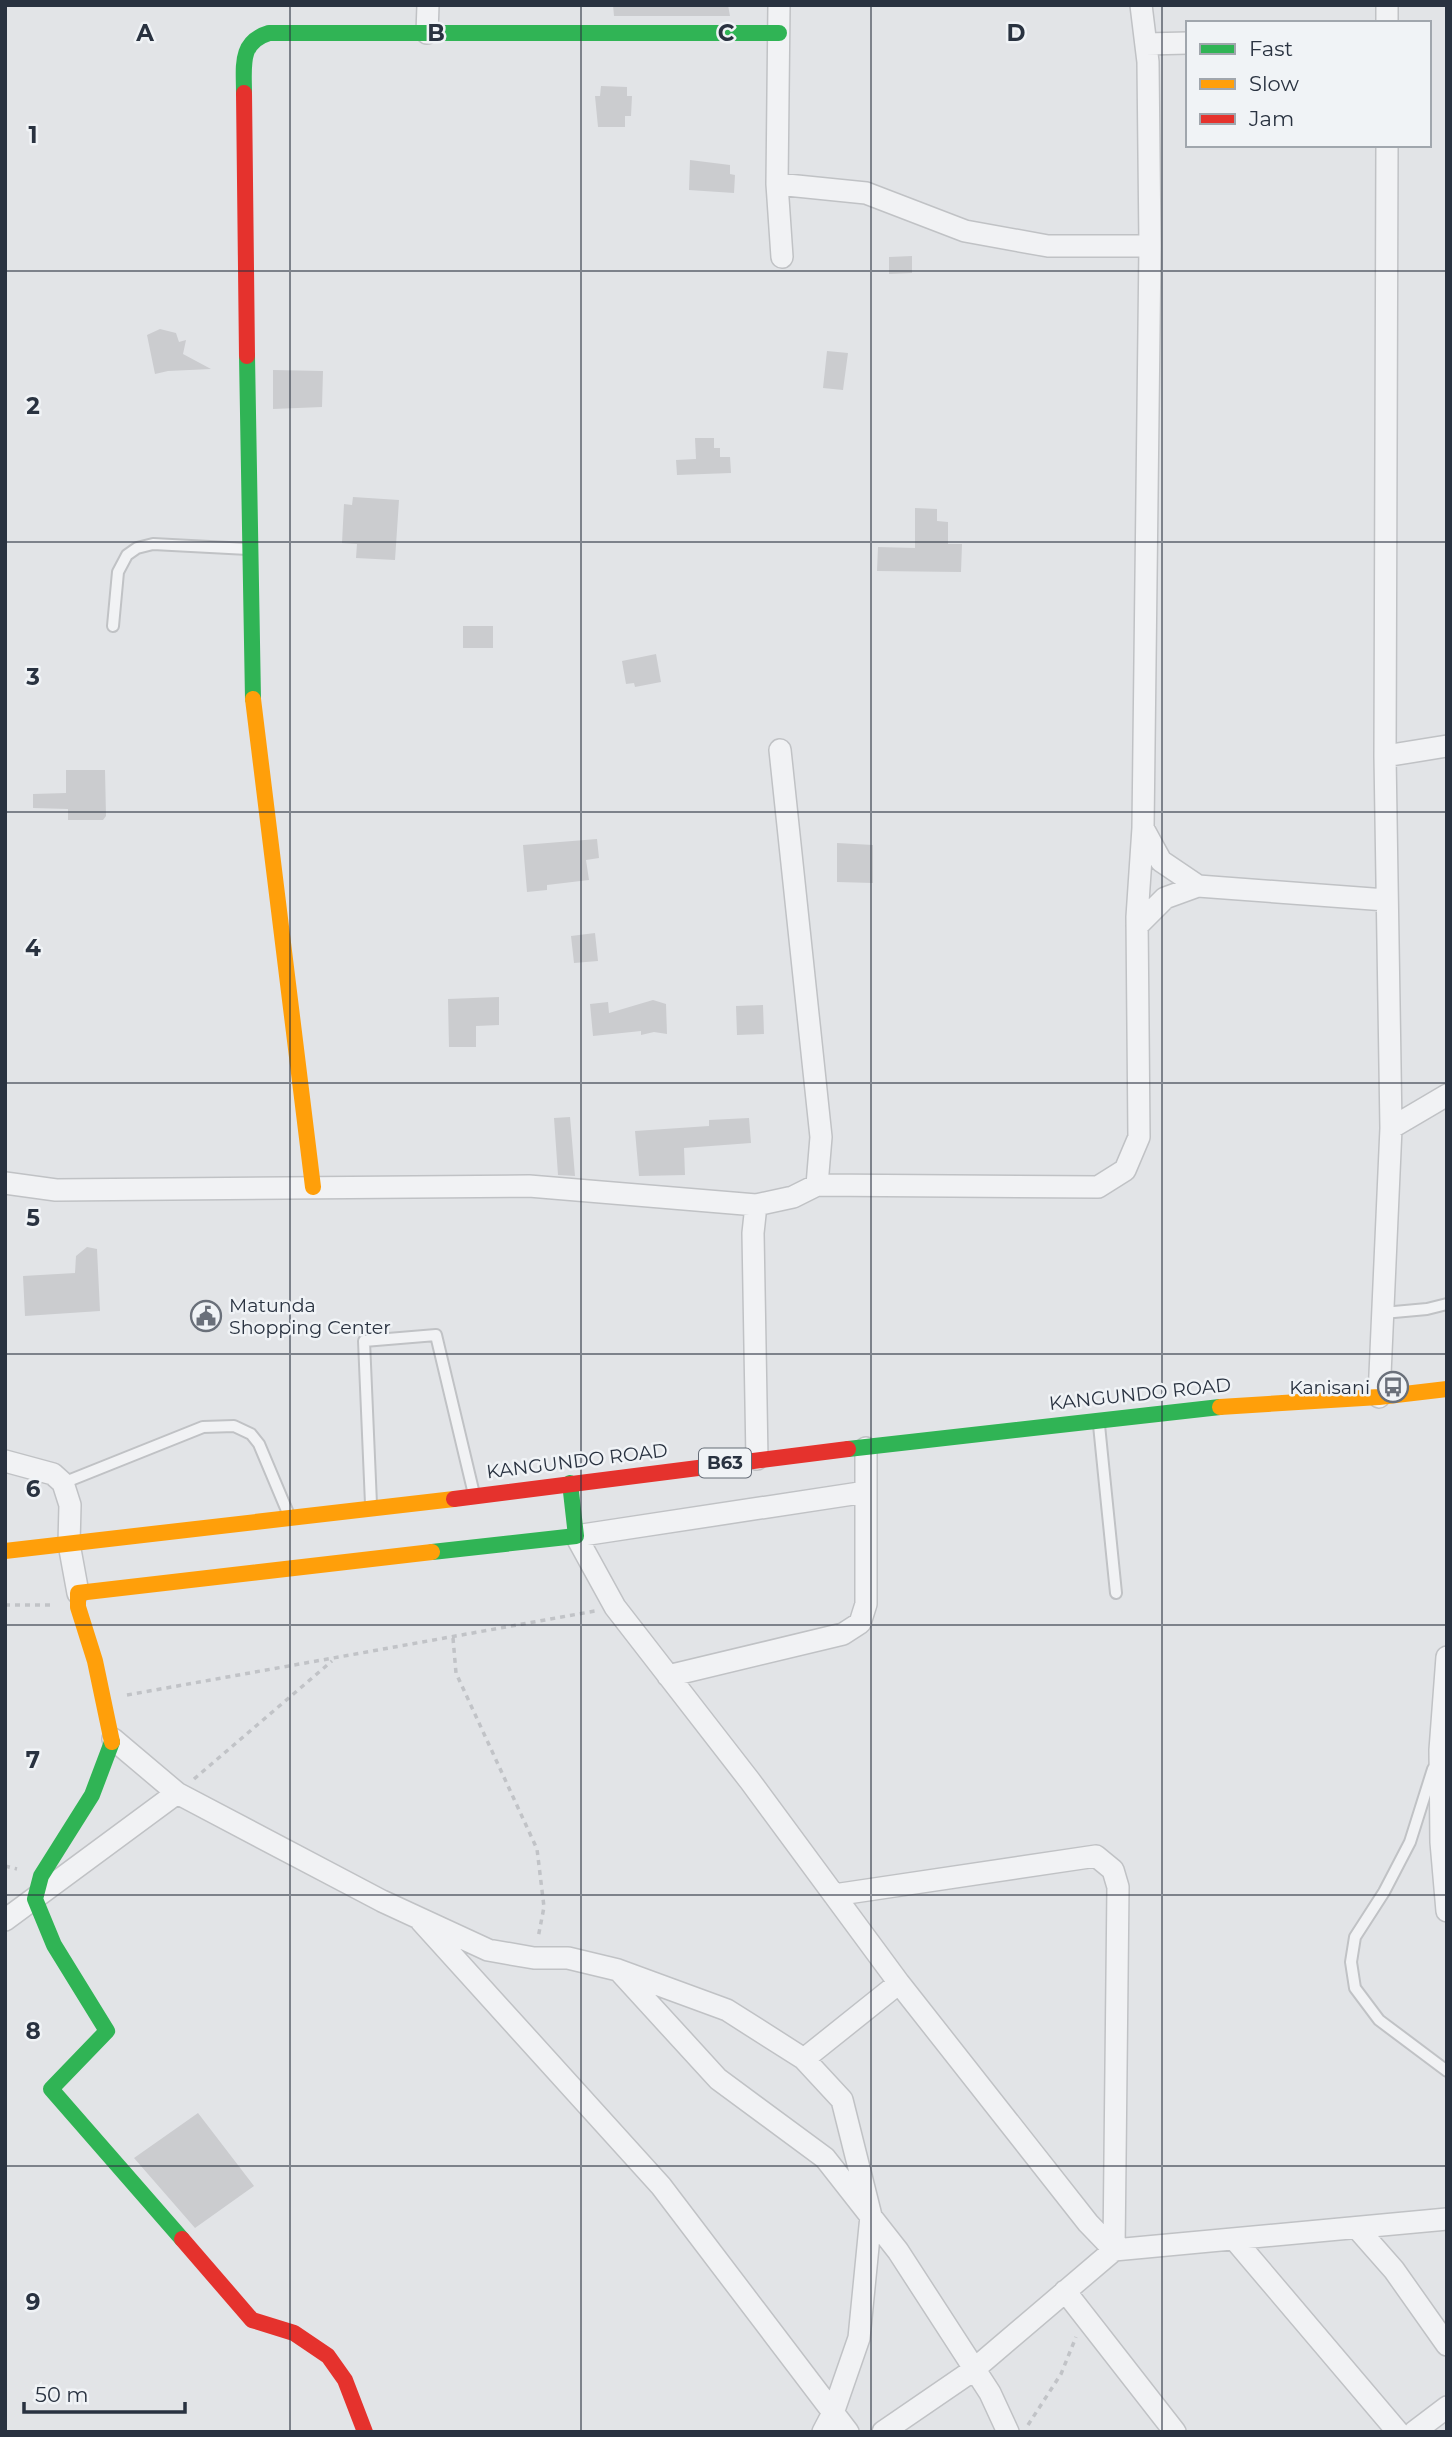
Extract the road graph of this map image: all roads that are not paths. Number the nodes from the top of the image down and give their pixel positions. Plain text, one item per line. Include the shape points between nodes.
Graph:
1 (428, 5) edge
2 (779, 5) edge
3 (1141, 5) edge
4 (427, 33) junction
5 (779, 33) junction
6 (1186, 43) edge
7 (1146, 44) junction
8 (1387, 147) edge
9 (777, 184) junction
10 (1150, 246) junction
11 (782, 257) dead end
12 (248, 549) junction
13 (113, 626) dead end
14 (1447, 746) edge
15 (780, 750) dead end
16 (1385, 756) junction
17 (1143, 828) junction
18 (1198, 886) junction
19 (1386, 900) junction
20 (1137, 926) junction
21 (1447, 1095) edge
22 (1391, 1128) junction
23 (5, 1183) edge
24 (817, 1185) junction
25 (313, 1186) junction
26 (756, 1205) junction
27 (1447, 1304) edge
28 (1383, 1313) junction
29 (1447, 1389) edge
30 (1380, 1397) junction
31 (1098, 1420) junction
32 (866, 1448) junction
33 (757, 1459) junction
34 (5, 1461) edge
35 (63, 1483) junction
36 (570, 1483) junction
37 (866, 1492) junction
38 (475, 1496) junction
39 (371, 1510) junction
40 (290, 1519) junction
41 (576, 1536) junction
42 (69, 1544) junction
43 (5, 1551) edge
44 (78, 1593) junction
45 (1116, 1593) dead end
46 (1447, 1657) edge
47 (668, 1676) junction
48 (113, 1739) junction
49 (1440, 1750) junction
50 (177, 1793) junction
51 (835, 1895) junction
52 (35, 1899) junction
53 (1447, 1911) edge
54 (416, 1916) junction
55 (5, 1920) edge
56 (618, 1969) junction
57 (899, 1983) junction
58 (804, 2059) junction
59 (1447, 2071) edge
60 (871, 2216) junction
61 (1447, 2219) edge
62 (1357, 2228) junction
63 (1235, 2240) junction
64 (1114, 2250) junction
65 (1065, 2291) junction
66 (1447, 2345) edge
67 (972, 2371) junction
68 (1447, 2407) edge
69 (833, 2413) junction
70 (365, 2432) edge
71 (823, 2432) edge
72 (848, 2432) edge
73 (883, 2432) edge
74 (1008, 2432) edge
75 (1175, 2432) edge
76 (1398, 2432) edge
77 (1414, 2432) edge

1 - 4 street
2 - 5 street
3 - 7 street
4 - 5 main road
4 - 12 main road via 269,33 255,37 244,51
5 - 9 street
6 - 7 street
7 - 10 street
8 - 16 street
9 - 10 street via 866,193 965,231 1048,246
9 - 11 street
10 - 17 street
12 - 13 lane via 153,544 137,548 118,572
12 - 25 main road via 250,681
14 - 16 street
15 - 24 street via 822,1144
16 - 19 street
17 - 18 street via 1161,861
17 - 20 street
18 - 19 street
18 - 20 street via 1165,898
19 - 22 street
20 - 24 street via 1139,1137 1125,1170 1098,1187
21 - 22 street
22 - 28 street
23 - 25 street via 56,1190
24 - 26 street via 793,1197
25 - 26 street via 529,1186
26 - 33 street
27 - 28 lane
28 - 30 street
29 - 30 main road, KANGUNDO ROAD / B63
30 - 31 main road, KANGUNDO ROAD / B63 via 1247,1404
31 - 32 main road, KANGUNDO ROAD / B63
31 - 45 lane
32 - 33 main road, KANGUNDO ROAD / B63
32 - 37 street
33 - 36 main road, KANGUNDO ROAD / B63
34 - 35 street via 52,1474
35 - 40 lane via 203,1427 234,1426 259,1444
35 - 42 street via 70,1505
36 - 38 main road, KANGUNDO ROAD / B63
36 - 41 main road
37 - 41 street
37 - 47 street via 866,1604 860,1623 843,1634
38 - 39 main road, KANGUNDO ROAD / B63
38 - 39 lane via 436,1335 364,1341
39 - 40 main road, KANGUNDO ROAD / B63
40 - 42 main road, KANGUNDO ROAD / B63
41 - 44 main road
41 - 47 street via 615,1607
42 - 43 main road, KANGUNDO ROAD / B63
42 - 44 street
44 - 48 main road
46 - 49 street
47 - 51 street
48 - 50 street
48 - 52 main road via 92,1796 41,1876
49 - 53 street
49 - 59 lane via 1410,1842 1355,1937 1351,1962 1355,1988 1379,2020
50 - 52 street
50 - 54 street
51 - 57 street
51 - 64 street via 1096,1856 1112,1870 1118,1886
52 - 55 street
52 - 70 main road via 54,1945 107,2031 51,2089 252,2320 291,2330 324,2349 345,2380
54 - 56 street via 488,1950 568,1958
54 - 69 street via 661,2186
56 - 58 street via 727,2010
56 - 60 street via 718,2079 825,2158
57 - 58 street
57 - 64 street
58 - 60 street via 842,2101
60 - 67 street via 898,2251
60 - 69 street via 859,2338
61 - 62 street
62 - 63 street
62 - 66 street via 1394,2270
63 - 64 street
63 - 76 street
64 - 65 street
65 - 67 street
65 - 75 street
67 - 73 street
67 - 74 street via 990,2393
68 - 77 street
69 - 71 street
69 - 72 street

